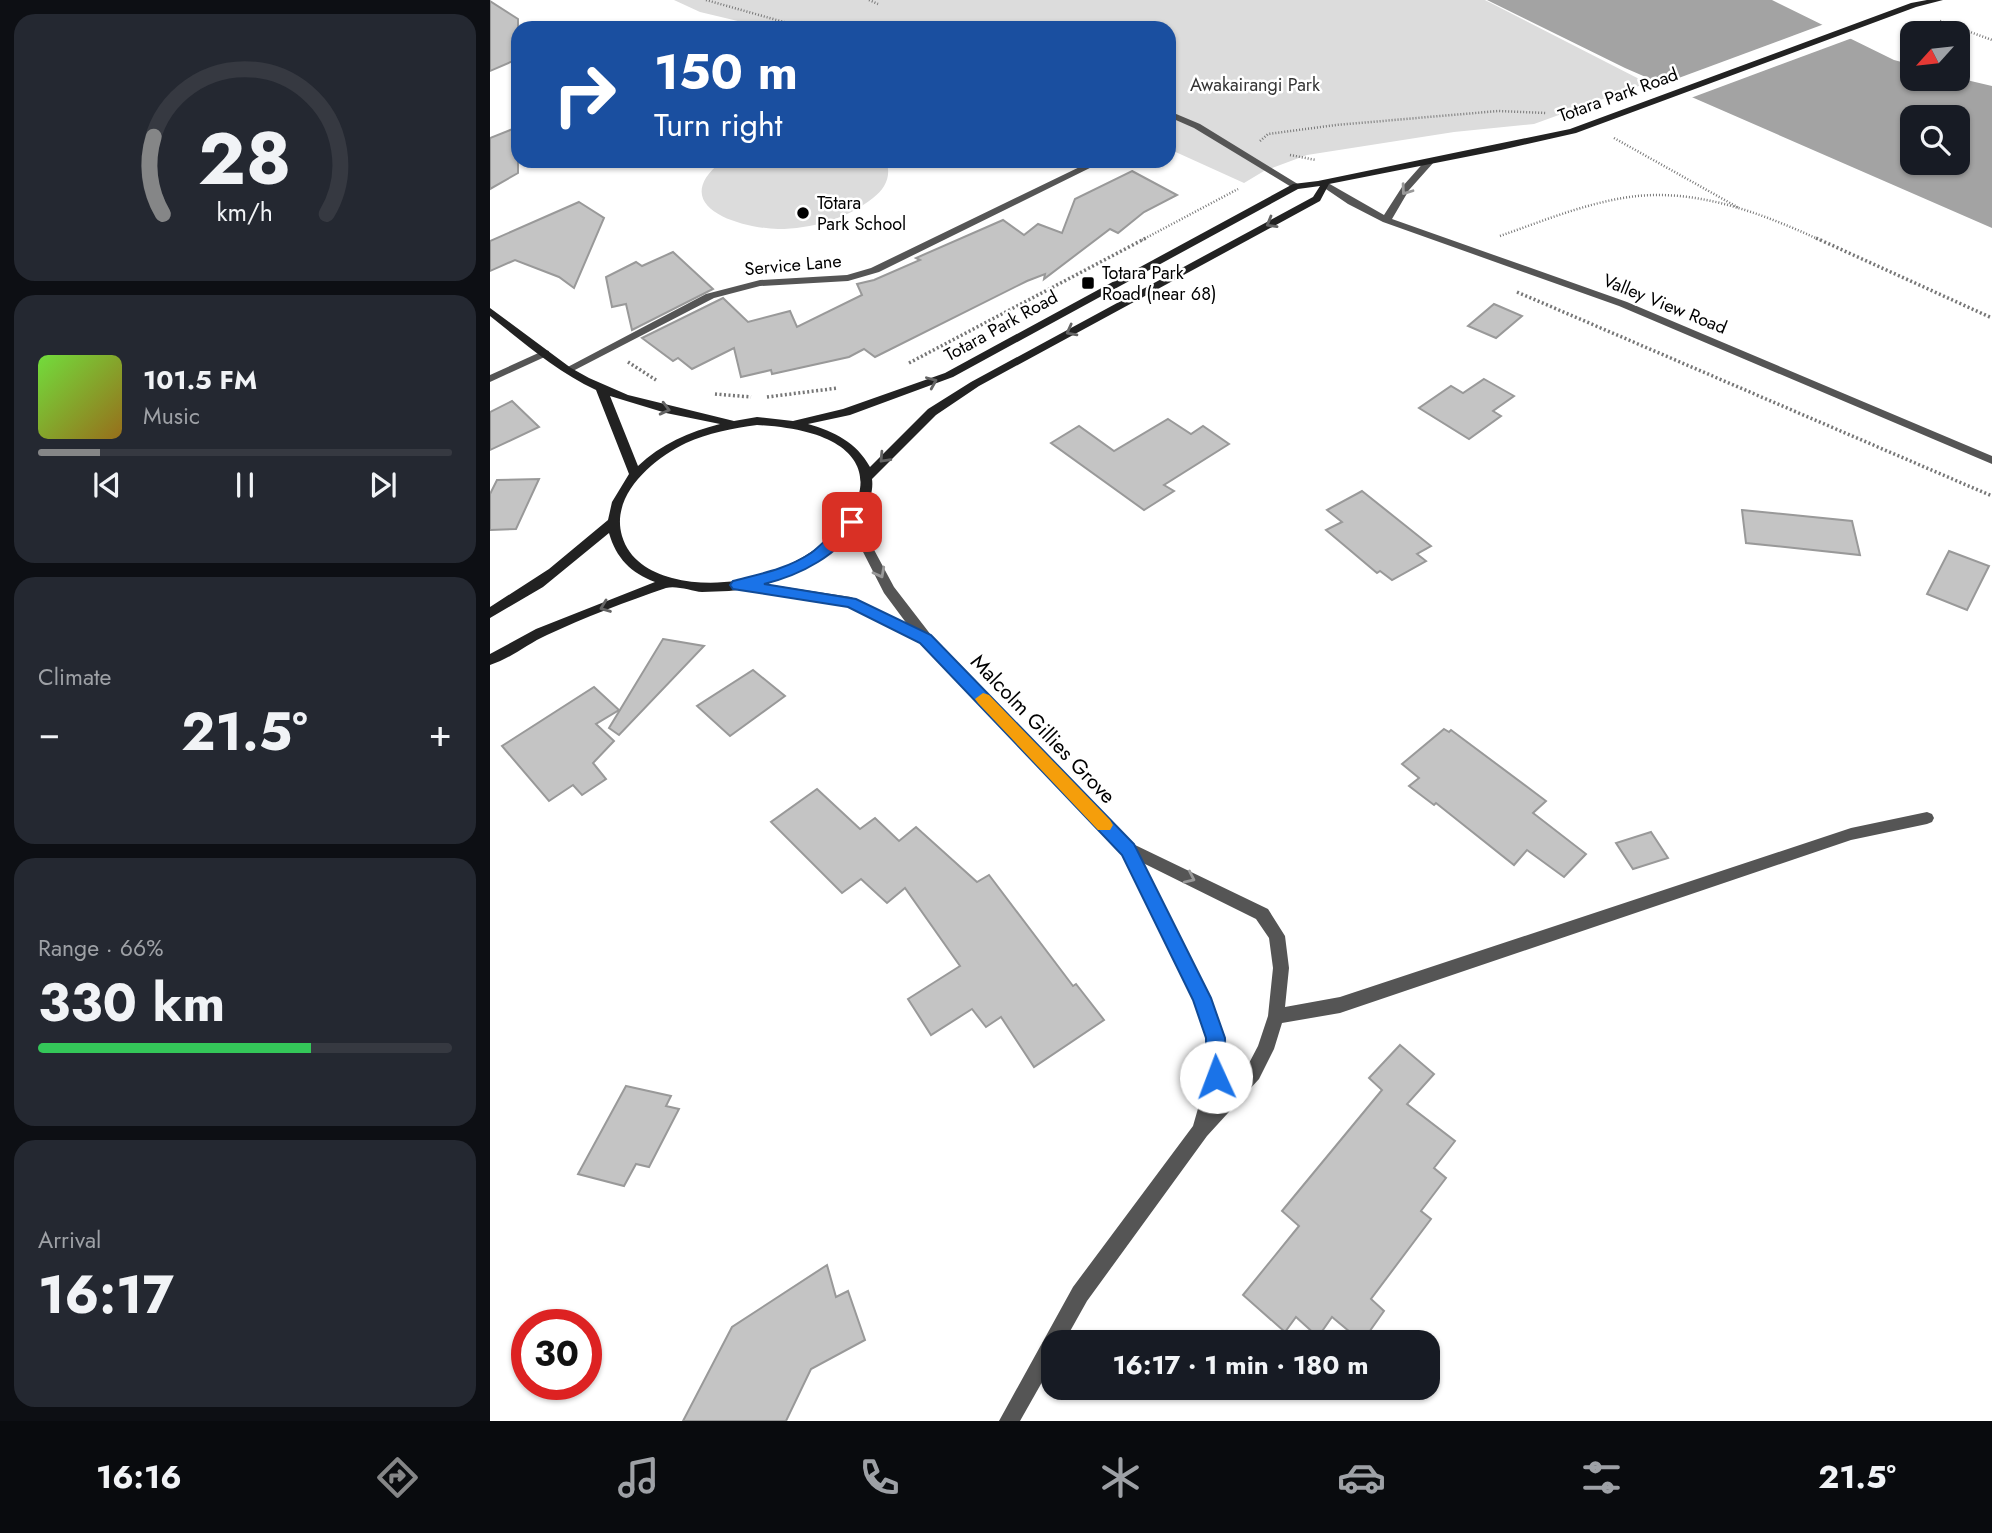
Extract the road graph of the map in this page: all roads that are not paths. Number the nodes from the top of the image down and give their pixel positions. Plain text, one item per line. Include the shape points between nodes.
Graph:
1 (1939, 0) edge
2 (1916, 2) edge
3 (1176, 117) edge
4 (1429, 162) junction
5 (1085, 168) edge
6 (1325, 185) junction
7 (1296, 186) junction
8 (1386, 220) junction
9 (490, 311) edge
10 (544, 353) junction
11 (567, 370) junction
12 (490, 379) edge
13 (601, 388) junction
14 (737, 423) junction
15 (797, 423) junction
16 (1992, 460) edge
17 (635, 474) junction
18 (866, 478) junction
19 (861, 509) junction
20 (612, 523) junction
21 (669, 582) junction
22 (738, 585) junction
23 (490, 613) edge
24 (926, 639) junction
25 (490, 660) edge
26 (1927, 818) dead end
27 (1128, 849) junction
28 (1276, 1016) junction
29 (1201, 1130) junction
30 (1009, 1421) edge

1 - 2 street, Totara Park Road
2 - 4 street, Totara Park Road via 1573,131
3 - 7 street
4 - 6 street, Totara Park Road
4 -> 8 street
5 - 11 street, Service Lane via 875,270 848,278 760,283 710,296
6 - 7 street, Totara Park Road
6 - 8 street, Valley View Road
6 -> 18 street, Totara Park Road via 1317,200 975,384 932,412
15 -> 7 street, Totara Park Road via 846,412 949,375
8 - 16 street, Valley View Road via 1623,303
9 - 10 street
10 - 11 street
10 - 12 street
11 - 13 street
13 -> 14 street via 654,406
13 - 17 street
14 - 15 street
14 - 17 street via 680,442
15 - 18 street via 844,442 859,458
17 - 20 street via 615,506
18 - 19 street
19 - 22 street via 844,534 815,557 779,575
19 -> 24 street, Malcolm Gillies Grove via 866,546 889,590
20 - 21 street via 626,559
20 - 23 street via 582,550
21 - 22 street via 702,587
21 -> 25 street via 541,632
22 - 24 street, Malcolm Gillies Grove via 851,602
24 - 27 street, Malcolm Gillies Grove
26 - 28 street via 1851,834 1340,1005
27 -> 28 street, Malcolm Gillies Grove via 1262,914 1277,936 1281,968
27 - 29 street, Malcolm Gillies Grove via 1202,998 1215,1038 1216,1077
28 - 29 street, Malcolm Gillies Grove via 1253,1073
29 - 30 street, Malcolm Gillies Grove via 1080,1294

